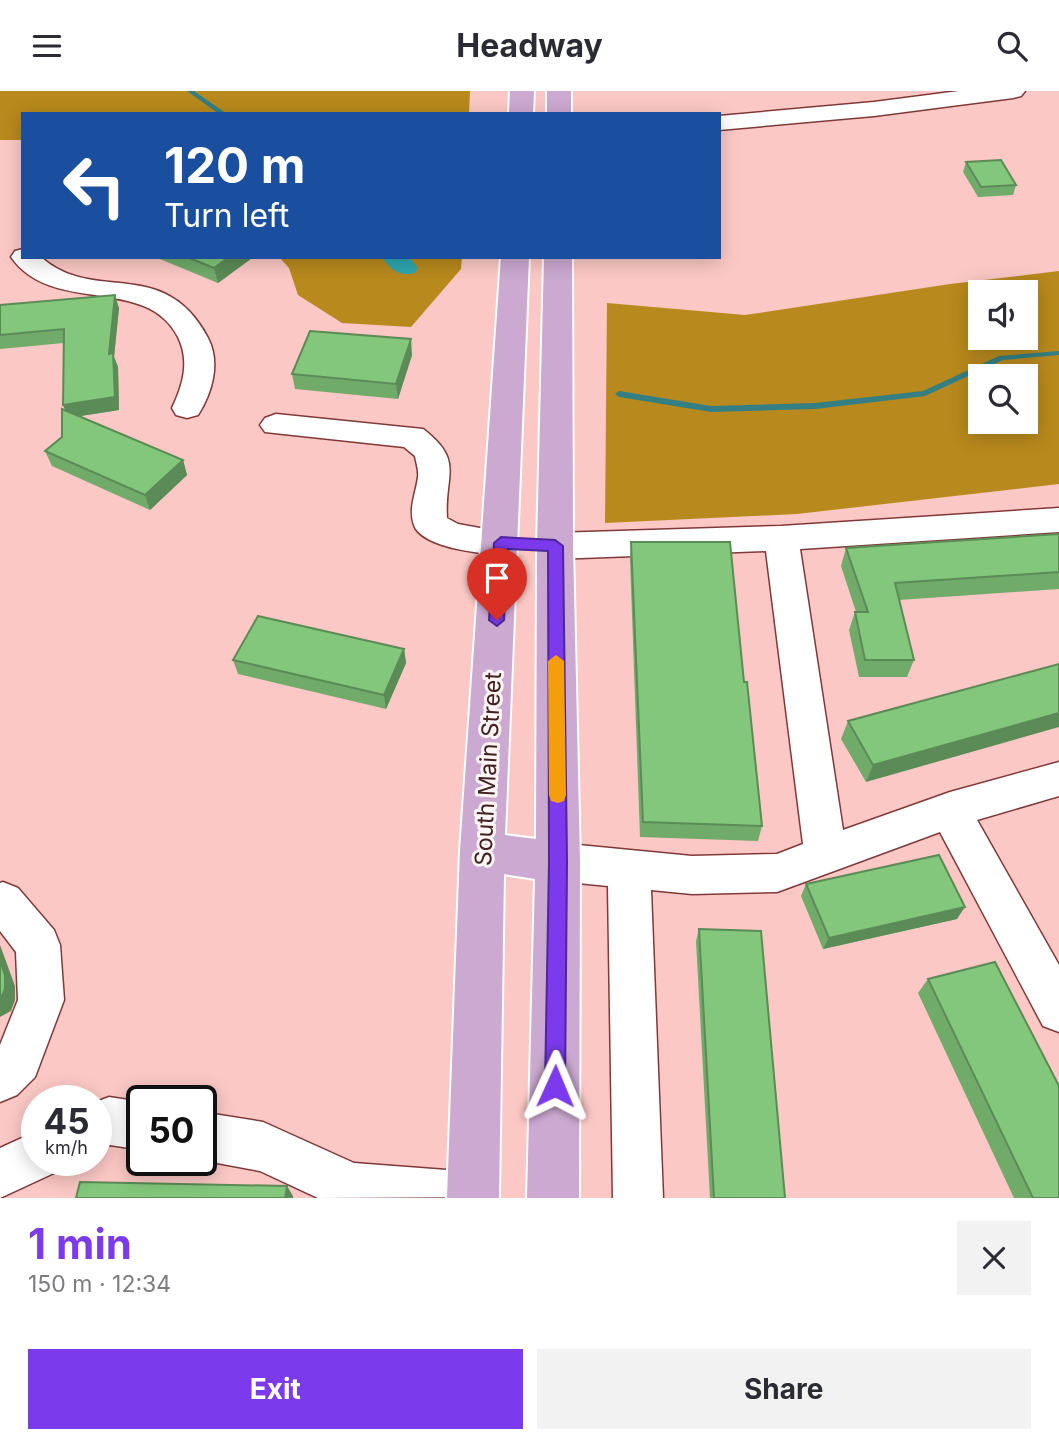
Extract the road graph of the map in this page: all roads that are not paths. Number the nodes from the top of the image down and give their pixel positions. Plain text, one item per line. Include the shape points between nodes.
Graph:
1 (522, 91) edge
2 (559, 91) edge
3 (1013, 91) edge
4 (521, 112) edge
5 (559, 112) edge
6 (721, 123) edge
7 (0, 238) edge
8 (21, 254) edge
9 (26, 259) edge
10 (515, 259) edge
11 (558, 259) edge
12 (187, 408) dead end
13 (276, 425) dead end
14 (1059, 520) edge
15 (781, 538) junction
16 (501, 543) junction
17 (555, 546) junction
18 (1058, 782) edge
19 (950, 810) junction
20 (482, 851) junction
21 (826, 857) junction
22 (558, 862) junction
23 (629, 871) junction
24 (0, 903) edge
25 (1059, 1010) edge
26 (0, 1078) edge
27 (217, 1139) edge
28 (21, 1164) edge
29 (0, 1174) edge
30 (473, 1198) edge
31 (553, 1198) edge
32 (638, 1198) edge

1 - 4 main road
2 - 5 main road
3 - 6 street
7 - 8 street
9 - 12 street via 34,270 58,282 151,298 180,315 194,335 201,360
10 - 16 main road, South Main Street
11 - 17 main road
13 - 16 street via 412,437 430,451 435,475 430,524 451,535
14 - 15 street
15 - 17 street
15 - 21 street
16 - 17 main road
16 - 20 main road, South Main Street
17 - 22 main road
18 - 19 street
19 - 21 street
19 - 25 street
20 - 22 main road
20 - 30 main road, South Main Street
21 - 23 street via 777,873
22 - 23 street
22 - 31 main road
23 - 32 street
24 - 26 street via 38,945 41,1000 18,1060
27 - 30 street via 263,1147 352,1188
28 - 29 street

